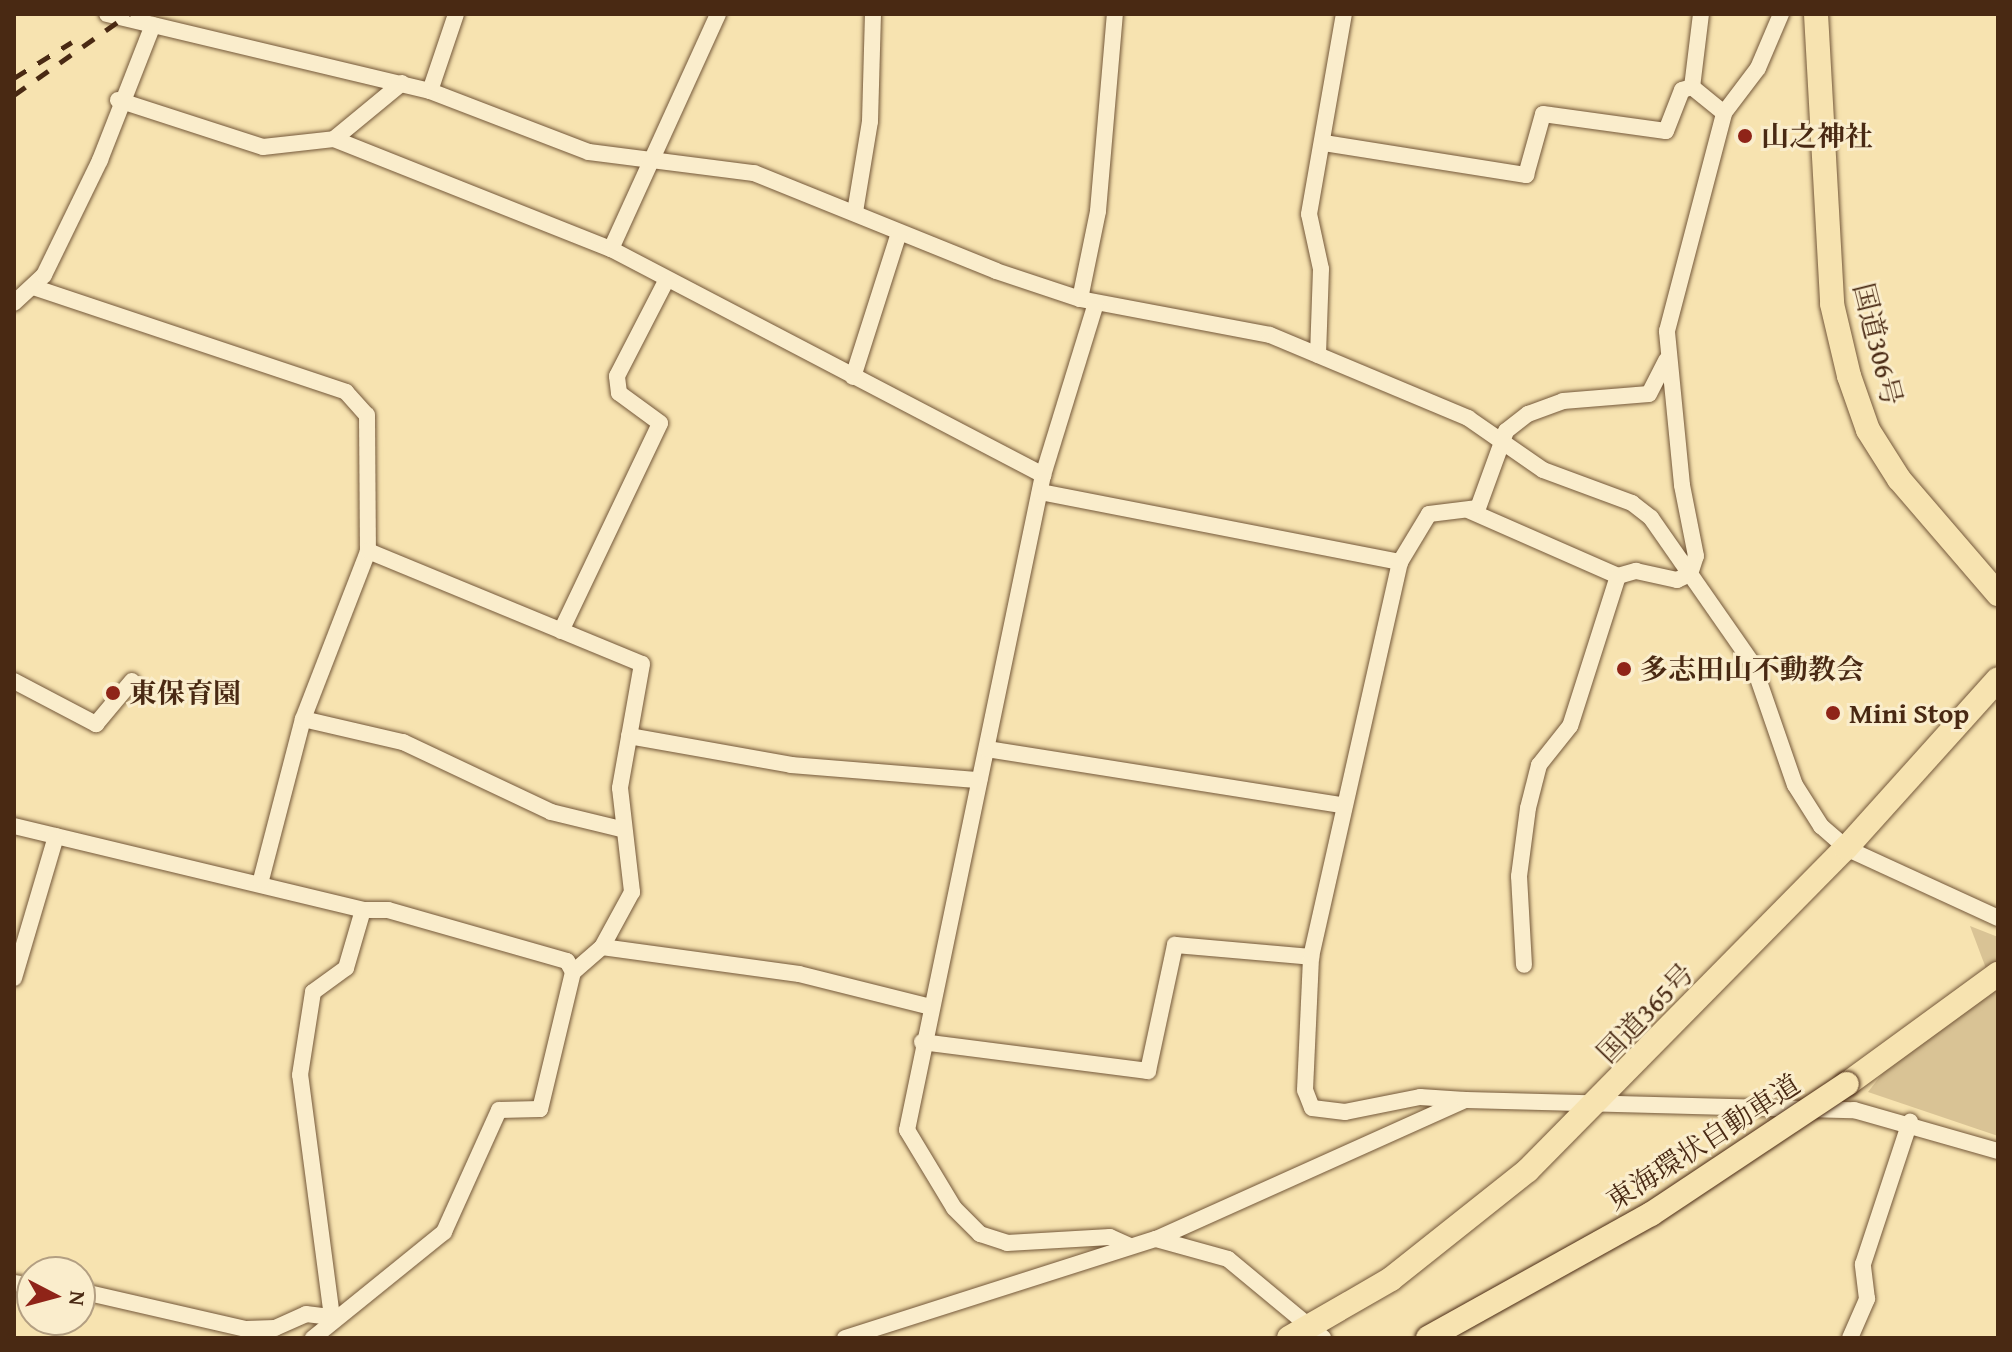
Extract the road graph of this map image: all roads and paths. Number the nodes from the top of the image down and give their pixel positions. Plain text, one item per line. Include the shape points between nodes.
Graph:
1 (107, 14) edge
2 (456, 14) edge
3 (718, 14) edge
4 (873, 14) edge
5 (1115, 14) edge
6 (1344, 14) edge
7 (1701, 14) edge
8 (1781, 14) edge
9 (1816, 14) edge
10 (153, 25) junction
11 (402, 83) junction
12 (1692, 87) junction
13 (430, 91) junction
14 (118, 100) junction
15 (1724, 113) junction
16 (334, 139) junction
17 (1324, 143) junction
18 (652, 163) junction
19 (855, 212) junction
20 (899, 233) junction
21 (611, 249) junction
22 (665, 283) junction
23 (36, 288) junction
24 (1088, 301) junction
25 (14, 303) edge
26 (1318, 355) junction
27 (1666, 360) junction
28 (853, 377) junction
29 (1501, 444) junction
30 (1041, 483) junction
31 (1470, 511) junction
32 (368, 551) junction
33 (1400, 562) junction
34 (1690, 574) junction
35 (1618, 576) junction
36 (1998, 594) edge
37 (561, 631) junction
38 (1998, 679) edge
39 (14, 681) edge
40 (132, 681) dead end
41 (303, 719) junction
42 (629, 736) junction
43 (987, 749) junction
44 (979, 780) junction
45 (1342, 805) junction
46 (14, 826) edge
47 (621, 829) junction
48 (56, 836) junction
49 (1846, 848) junction
50 (261, 880) junction
51 (363, 910) junction
52 (1998, 918) edge
53 (602, 947) junction
54 (1311, 957) junction
55 (1524, 965) dead end
56 (573, 972) junction
57 (1998, 974) edge
58 (14, 978) edge
59 (931, 1007) junction
60 (922, 1042) junction
61 (1465, 1100) junction
62 (1601, 1102) junction
63 (1910, 1122) junction
64 (1998, 1151) edge
65 (1156, 1239) junction
66 (1130, 1246) junction
67 (96, 1295) edge
68 (332, 1317) junction
69 (1307, 1335) edge
70 (313, 1338) edge
71 (845, 1338) edge
72 (1428, 1338) edge
73 (1850, 1338) edge

1 - 10 street
2 - 13 street
3 - 18 street
4 - 19 street via 870,121
5 - 24 street
6 - 17 street
7 - 12 street
8 - 15 street via 1758,68
9 - 36 highway, 国道306号 via 1832,304 1849,376 1868,430 1899,479
10 - 11 street
10 - 14 street
11 - 13 street
11 - 16 street
12 - 15 street
12 - 17 street via 1682,90 1666,131 1543,114 1526,175
13 - 18 street via 589,152
14 - 16 street via 263,147
14 - 23 street via 100,160
15 - 27 street
16 - 21 street
17 - 26 street via 1309,214 1321,269
18 - 19 street via 754,173
18 - 21 street
19 - 20 street
20 - 24 street
20 - 28 street
21 - 22 street
22 - 28 street
22 - 37 street via 617,376 619,393 660,423
23 - 25 street
23 - 32 street via 346,392 367,415
24 - 26 street via 1202,319
24 - 30 street
26 - 29 street via 1468,418
27 - 29 street via 1649,394 1563,401 1528,414
27 - 34 street via 1696,556
28 - 30 street
29 - 31 street
29 - 34 street via 1543,470 1632,503
30 - 33 street
30 - 43 street
31 - 33 street via 1429,514
31 - 35 street
32 - 37 street
32 - 41 street
33 - 45 street
34 - 35 street via 1677,580 1636,571
34 - 49 street via 1753,664 1795,785 1821,826
35 - 55 street via 1570,726 1539,765 1528,808 1519,876
37 - 42 street via 642,664
38 - 49 highway, 国道365号
39 - 40 street via 96,724
41 - 47 street via 403,742 551,812
41 - 50 street
42 - 44 street via 791,765
42 - 47 street
43 - 44 street
43 - 45 street
44 - 59 street
45 - 54 street
46 - 48 street
47 - 53 street via 635,872 632,892
48 - 50 street
48 - 58 street
49 - 52 street
49 - 62 highway, 国道365号
50 - 51 street
51 - 56 street via 388,910 567,961
51 - 68 street via 346,968 313,992 300,1075
53 - 56 street
53 - 59 street via 799,974
54 - 60 street via 1175,945 1148,1071
54 - 61 street via 1305,1090 1312,1108 1345,1112 1450,1094
56 - 68 street via 540,1109 499,1110 444,1232
57 - 72 highway, 東海環状自動車道, bridge via 1847,1084 1651,1214
59 - 60 street
60 - 66 street via 907,1130 954,1208 980,1234 1007,1243 1110,1237
61 - 62 street
61 - 65 street
62 - 63 street via 1789,1106
62 - 69 highway, 国道365号 via 1391,1279
63 - 64 street
63 - 73 street via 1863,1264 1867,1299
65 - 66 street
65 - 69 street via 1228,1259
66 - 71 street
67 - 68 street via 246,1329 275,1328 306,1314
68 - 70 street

